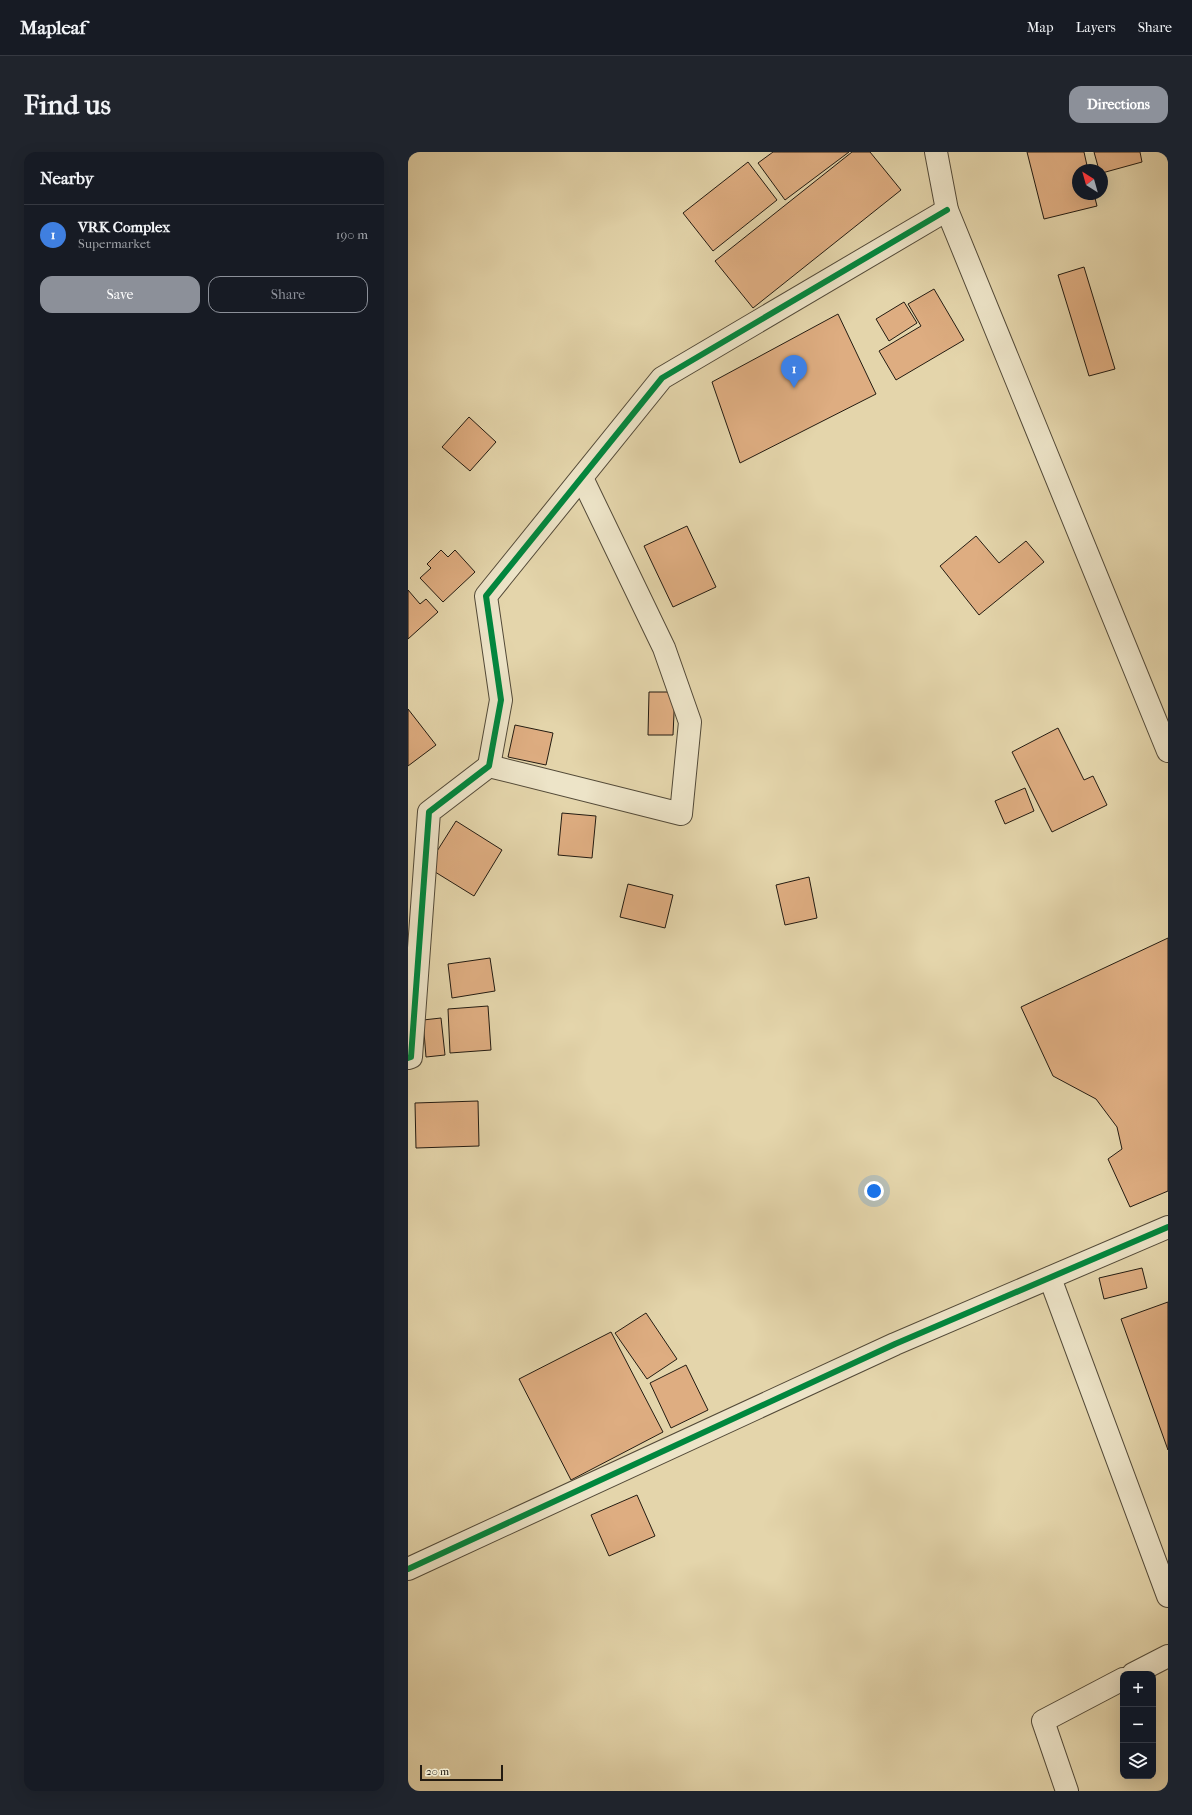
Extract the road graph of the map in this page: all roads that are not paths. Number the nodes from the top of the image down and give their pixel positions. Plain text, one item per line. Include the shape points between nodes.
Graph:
1 (936, 152) edge
2 (947, 210) junction
3 (582, 478) junction
4 (1168, 751) edge
5 (489, 766) junction
6 (408, 1058) edge
7 (1168, 1227) edge
8 (1050, 1278) junction
9 (408, 1569) edge
10 (1168, 1596) edge
11 (1168, 1656) edge
12 (1139, 1671) edge
13 (1120, 1681) edge
14 (1067, 1791) edge

1 - 2 street
2 - 3 street via 662,378
2 - 4 street
3 - 5 street via 486,596 501,700
3 - 5 street via 664,648 690,722 681,814
5 - 6 street via 429,812 411,1057
7 - 8 street
8 - 9 street via 895,1344
8 - 10 street
11 - 12 street
13 - 14 street via 1044,1721

